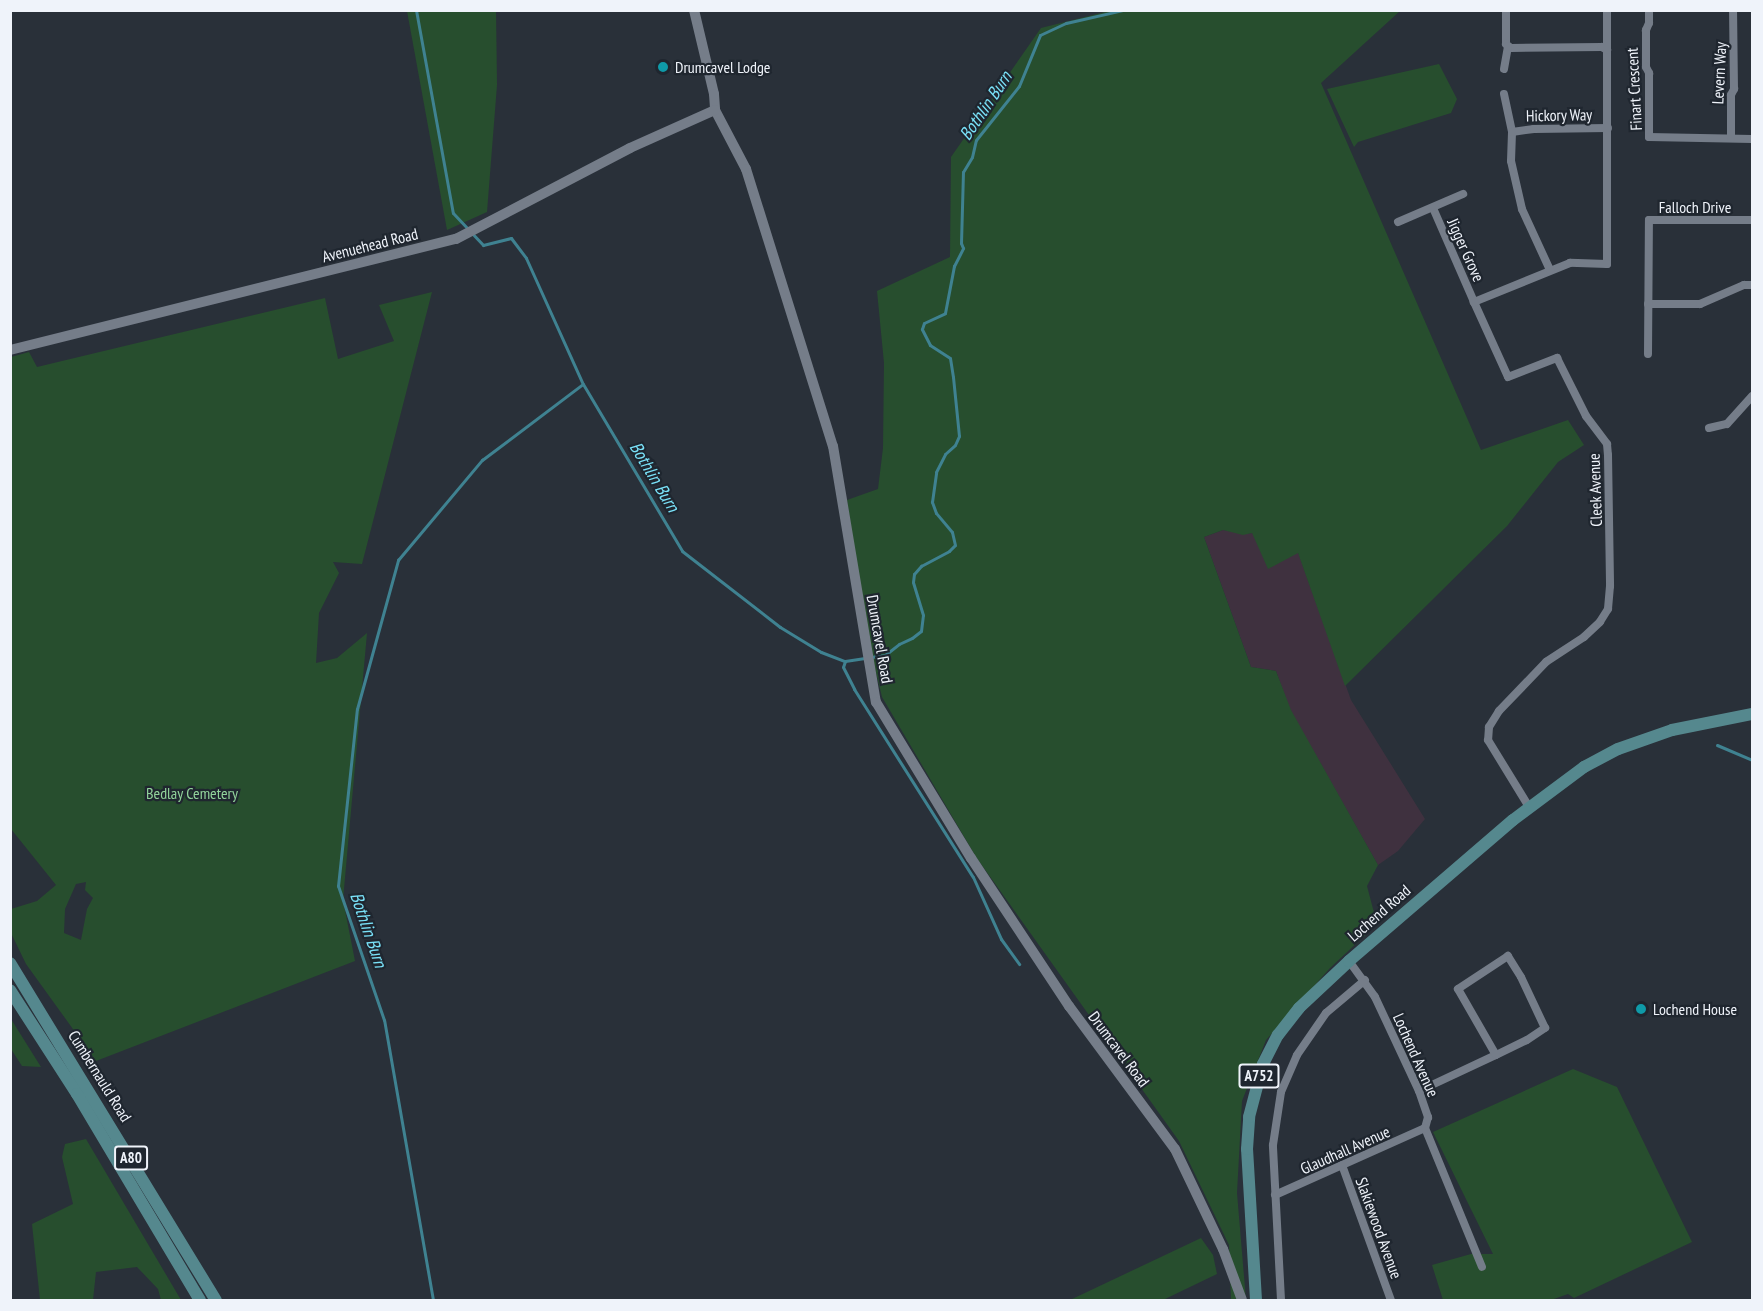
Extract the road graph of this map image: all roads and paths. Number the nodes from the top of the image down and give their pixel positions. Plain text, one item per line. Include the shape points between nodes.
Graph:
1 (694, 10) edge
2 (1506, 10) edge
3 (1607, 10) edge
4 (1649, 10) edge
5 (1733, 10) edge
6 (1508, 46) junction
7 (1607, 50) junction
8 (1503, 69) dead end
9 (1504, 94) dead end
10 (714, 110) junction
11 (1608, 128) junction
12 (1512, 132) junction
13 (1731, 138) junction
14 (1752, 139) edge
15 (1463, 194) dead end
16 (1433, 208) junction
17 (1752, 220) edge
18 (1398, 222) dead end
19 (1550, 270) junction
20 (1752, 285) edge
21 (1474, 302) junction
22 (1648, 304) junction
23 (10, 350) edge
24 (1648, 354) dead end
25 (1752, 396) edge
26 (1709, 428) dead end
27 (1752, 714) edge
28 (1529, 807) junction
29 (1349, 961) junction
30 (10, 963) edge
31 (1365, 980) junction
32 (10, 990) edge
33 (1496, 1055) junction
34 (1419, 1091) junction
35 (1425, 1128) junction
36 (1342, 1165) junction
37 (1275, 1196) junction
38 (1482, 1267) dead end
39 (200, 1300) edge
40 (216, 1300) edge
41 (1242, 1300) edge
42 (1256, 1300) edge
43 (1281, 1300) edge
44 (1391, 1300) edge

1 - 10 street, Drumcavel Road via 714,94
2 - 6 street
3 - 7 street
4 - 13 street, Finart Crescent via 1649,137
5 - 13 street, Levern Way
6 - 7 street
6 - 8 street
7 - 11 street
9 - 12 street, Hickory Way
10 - 23 street, Avenuehead Road via 630,148 456,239
10 - 41 street, Drumcavel Road via 746,170 833,446 876,702 971,858 1075,1016 1175,1149 1223,1249
11 - 12 street, Hickory Way
11 - 19 street via 1606,264 1570,264
12 - 19 street, Hickory Way via 1516,188 1522,210
13 - 14 street, Finart Crescent
15 - 16 street, Jigger Grove
16 - 18 street, Jigger Grove
16 - 21 street, Jigger Grove
17 - 22 street, Falloch Drive via 1649,220
19 - 21 street
20 - 22 street via 1700,304
21 - 28 street, Cleek Avenue via 1508,377 1557,358 1586,416 1607,444 1608,609 1584,637 1546,662 1499,711 1489,727 1488,741
22 - 24 street, Falloch Drive
25 - 26 street via 1727,424
27 - 28 main road, Lochend Road / A752 via 1672,730 1618,749 1584,767
28 - 29 main road, Lochend Road / A752
29 - 31 street, Lochend Avenue
29 - 42 main road, Lochend Road / A752 via 1299,1008 1278,1035 1254,1092 1247,1149
30 - 40 main road, Cumbernauld Road / A80
31 - 34 street, Lochend Avenue
31 - 37 street via 1326,1012 1297,1055 1281,1092 1274,1123
32 - 39 main road, Cumbernauld Road / A80
33 - 33 street via 1458,989 1508,956 1545,1028
33 - 34 street
34 - 35 street, Lochend Avenue via 1428,1117
35 - 36 street, Glaudhall Avenue
35 - 38 street, Lochend Avenue
36 - 37 street, Glaudhall Avenue
36 - 44 street, Slakiewood Avenue
37 - 43 street

